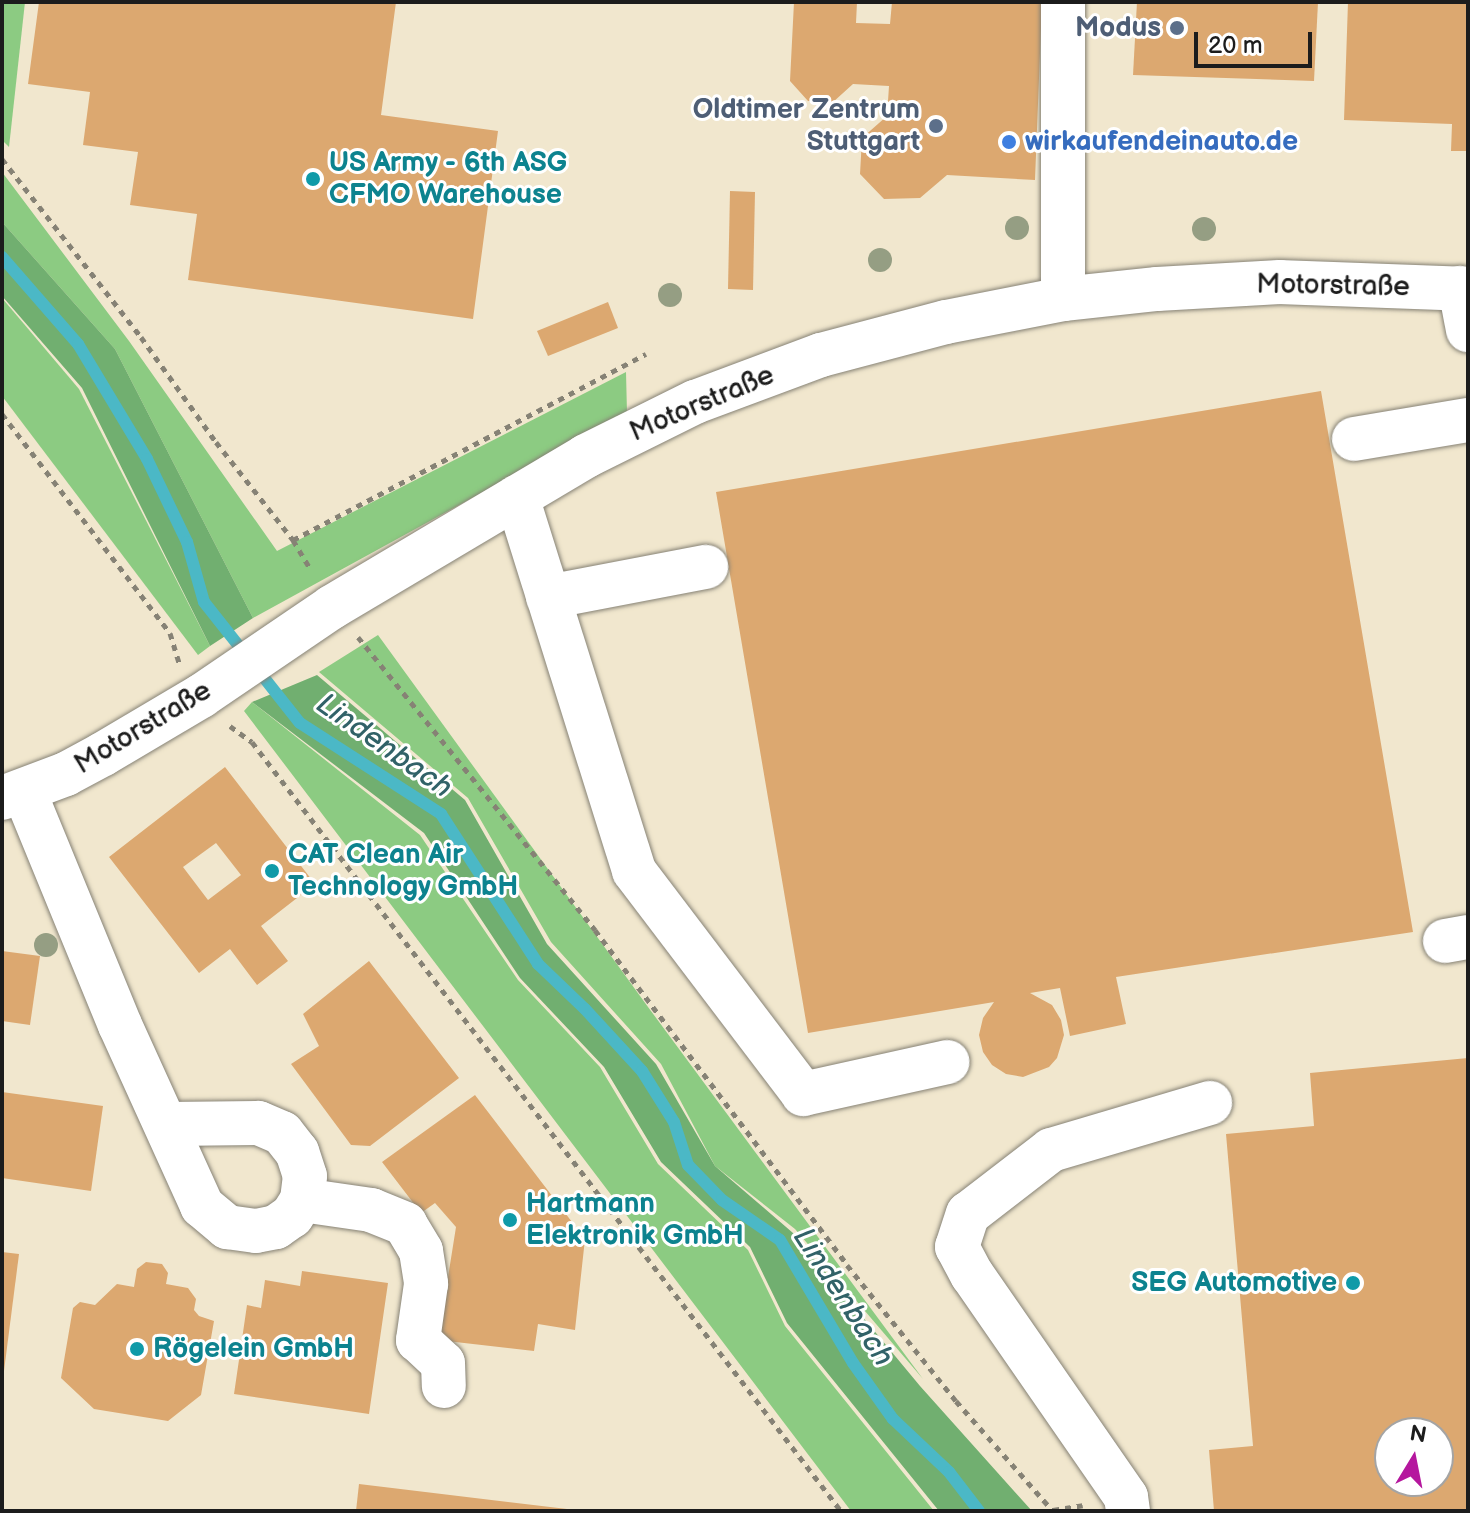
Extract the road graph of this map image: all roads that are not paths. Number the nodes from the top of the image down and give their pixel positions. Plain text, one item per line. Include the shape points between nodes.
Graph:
1 (1063, 2) edge
2 (1063, 299) junction
3 (1465, 302) edge
4 (1468, 420) edge
5 (1354, 439) dead end
6 (517, 497) junction
7 (706, 567) dead end
8 (548, 597) junction
9 (13, 794) edge
10 (947, 1062) dead end
11 (1210, 1103) dead end
12 (168, 1124) junction
13 (302, 1200) junction
14 (444, 1386) dead end
15 (1128, 1511) edge

1 - 2 street
2 - 3 street, Motorstraße via 1280,282
2 - 6 street, Motorstraße via 821,355 695,402
4 - 5 street
6 - 8 street
6 - 9 street, Motorstraße via 332,607 212,688 66,774
7 - 8 street
8 - 10 street via 634,871 803,1094
9 - 12 street, Motorstraße
11 - 15 street via 1051,1150 968,1214 957,1247 1126,1497
12 - 13 street via 258,1123 282,1133 297,1152 305,1176
12 - 13 street, Motorstraße via 202,1206 227,1227 276,1227
13 - 14 street via 371,1210 405,1224 421,1251 426,1284 418,1340 443,1363

